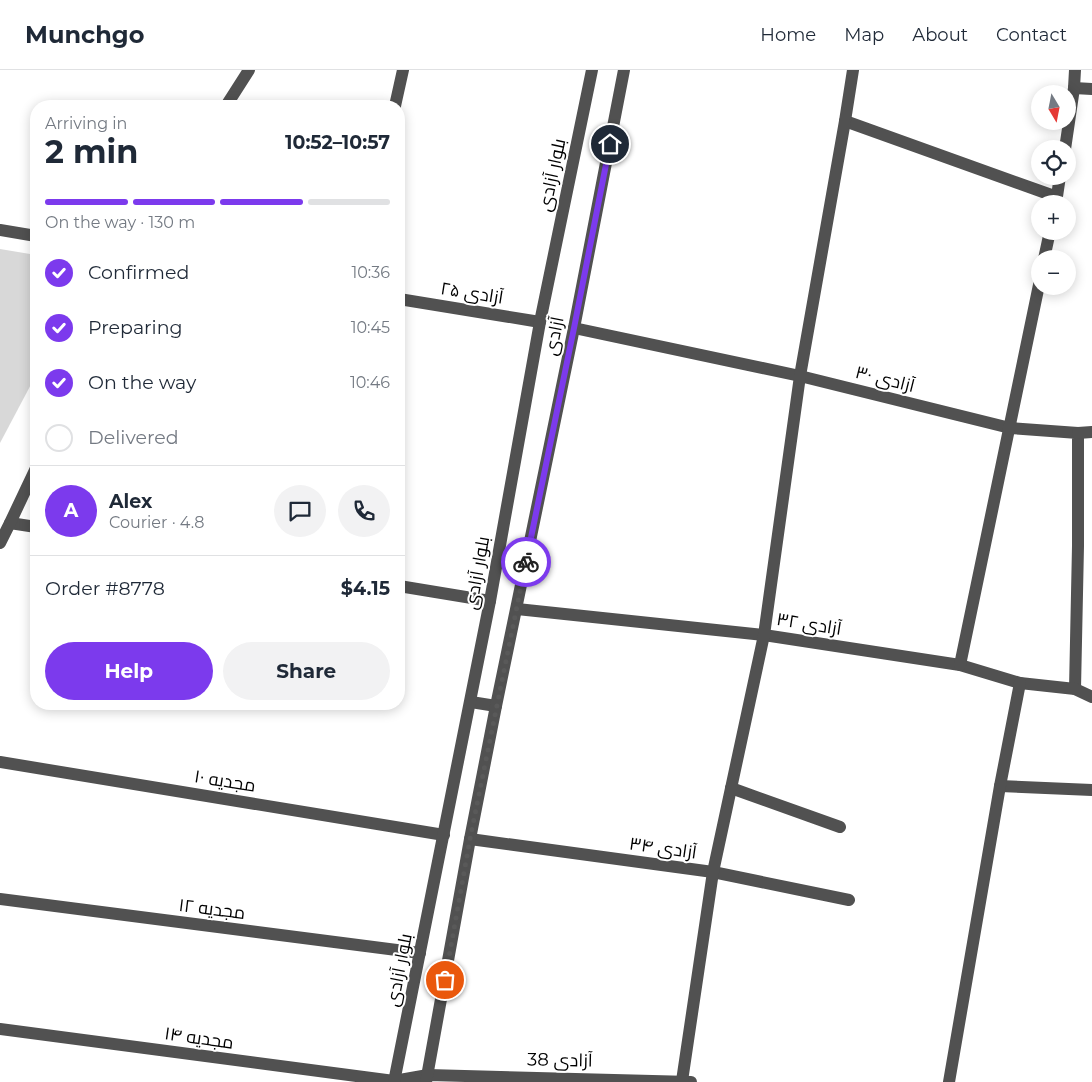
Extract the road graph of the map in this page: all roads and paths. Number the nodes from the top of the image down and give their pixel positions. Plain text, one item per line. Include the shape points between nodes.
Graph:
1 (249, 70) edge
2 (403, 70) edge
3 (592, 70) edge
4 (624, 70) edge
5 (852, 70) edge
6 (1075, 70) edge
7 (1074, 85) edge
8 (1076, 88) edge
9 (1092, 89) edge
10 (230, 100) edge
11 (396, 100) edge
12 (845, 121) junction
13 (1040, 195) edge
14 (0, 230) edge
15 (30, 235) edge
16 (1037, 295) edge
17 (405, 300) edge
18 (540, 322) junction
19 (574, 328) junction
20 (800, 376) junction
21 (1010, 428) junction
22 (1092, 432) edge
23 (1078, 433) junction
24 (30, 481) edge
25 (10, 523) junction
26 (30, 526) edge
27 (0, 543) edge
28 (405, 587) edge
29 (490, 601) junction
30 (516, 608) junction
31 (764, 635) junction
32 (960, 665) junction
33 (1020, 683) junction
34 (1075, 689) junction
35 (1092, 697) edge
36 (471, 702) junction
37 (496, 706) junction
38 (0, 762) edge
39 (1000, 786) junction
40 (731, 788) junction
41 (1092, 790) edge
42 (840, 827) dead end
43 (444, 835) junction
44 (470, 839) junction
45 (713, 872) junction
46 (0, 898) edge
47 (849, 900) dead end
48 (420, 953) junction
49 (0, 1029) edge
50 (427, 1078) edge
51 (687, 1081) edge
52 (394, 1082) edge
53 (949, 1082) edge

1 - 10 street
2 - 11 street
3 - 18 street, بلوار آزادی
4 - 19 street, آزادی
5 - 12 street
6 - 7 street
8 - 9 street
12 - 13 street
12 - 20 street
14 - 15 street
16 - 21 street
17 - 18 street, آزادی ۲۵
18 - 29 street, بلوار آزادی
19 - 20 street, آزادی ۳۰
19 - 30 street, آزادی
20 - 21 street, آزادی ۳۰
20 - 31 street
21 - 23 street, آزادی ۳۰
21 - 32 street
22 - 23 street, آزادی ۳۰
23 - 34 street
24 - 25 street
25 - 26 street
25 - 27 street
28 - 29 street
29 - 36 street, بلوار آزادی
30 - 31 street, آزادی ۳۲
30 - 37 street
31 - 32 street, آزادی ۳۲
31 - 40 street
32 - 33 street, آزادی ۳۲
33 - 34 street, آزادی ۳۲
33 - 39 street
34 - 35 street, آزادی ۳۲
36 - 37 street
36 - 43 street, بلوار آزادی
37 - 44 street
38 - 43 street, مجدیه ۱۰
39 - 41 street
39 - 53 street
40 - 42 street
40 - 45 street
43 - 48 street, بلوار آزادی
44 - 45 street, آزادی ۳۴
44 - 50 street
45 - 47 street, آزادی ۳۴
45 - 51 street
46 - 48 street, مجدیه ۱۲
48 - 52 street, بلوار آزادی
49 - 52 street, مجدیه ۱۴
50 - 51 street, آزادی 38
50 - 52 street, مجدیه ۱۴

